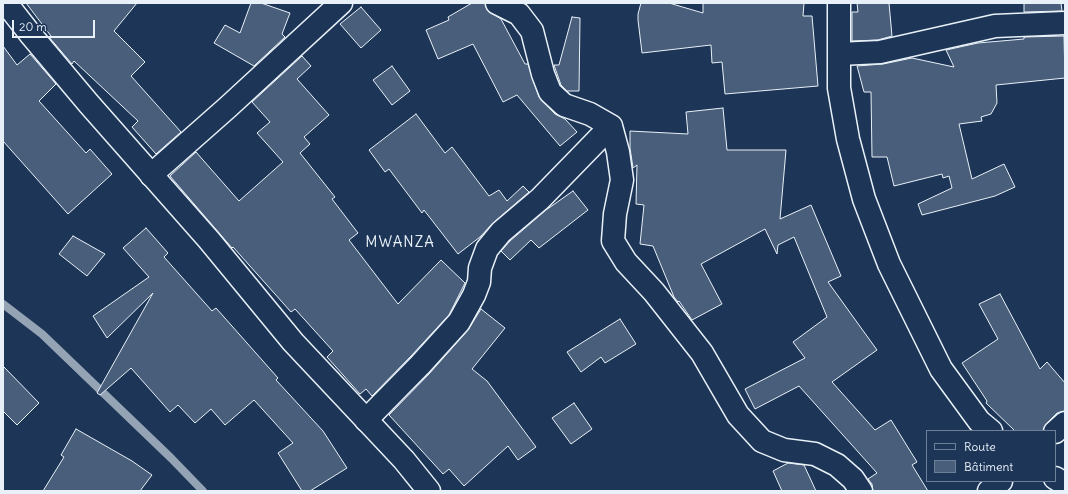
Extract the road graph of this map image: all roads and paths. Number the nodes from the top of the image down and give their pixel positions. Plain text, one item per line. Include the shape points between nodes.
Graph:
1 (6, 3) edge
2 (340, 3) edge
3 (497, 3) edge
4 (839, 3) edge
5 (1065, 23) edge
6 (839, 54) junction
7 (611, 126) junction
8 (151, 175) junction
9 (366, 420) junction
10 (1065, 424) edge
11 (990, 430) edge
12 (1056, 431) edge
13 (1056, 479) edge
14 (1000, 482) edge
15 (1065, 484) edge
16 (430, 491) edge
17 (861, 491) edge
18 (989, 491) edge

1 - 8 street
2 - 8 street
3 - 7 street via 519,14 532,31 550,92 564,104
4 - 6 street
5 - 6 street via 995,26 880,52
6 - 11 street via 839,88 848,139 864,199 889,264 941,369 979,421
7 - 9 street via 540,198 501,232 487,249 480,268 479,282 459,322
7 - 17 street via 622,180 613,241 626,262 654,292 702,353 738,415 762,441 784,450 815,454 837,465 853,479
8 - 9 street via 209,240 293,342
9 - 16 street
10 - 12 street
13 - 15 street
14 - 18 street

